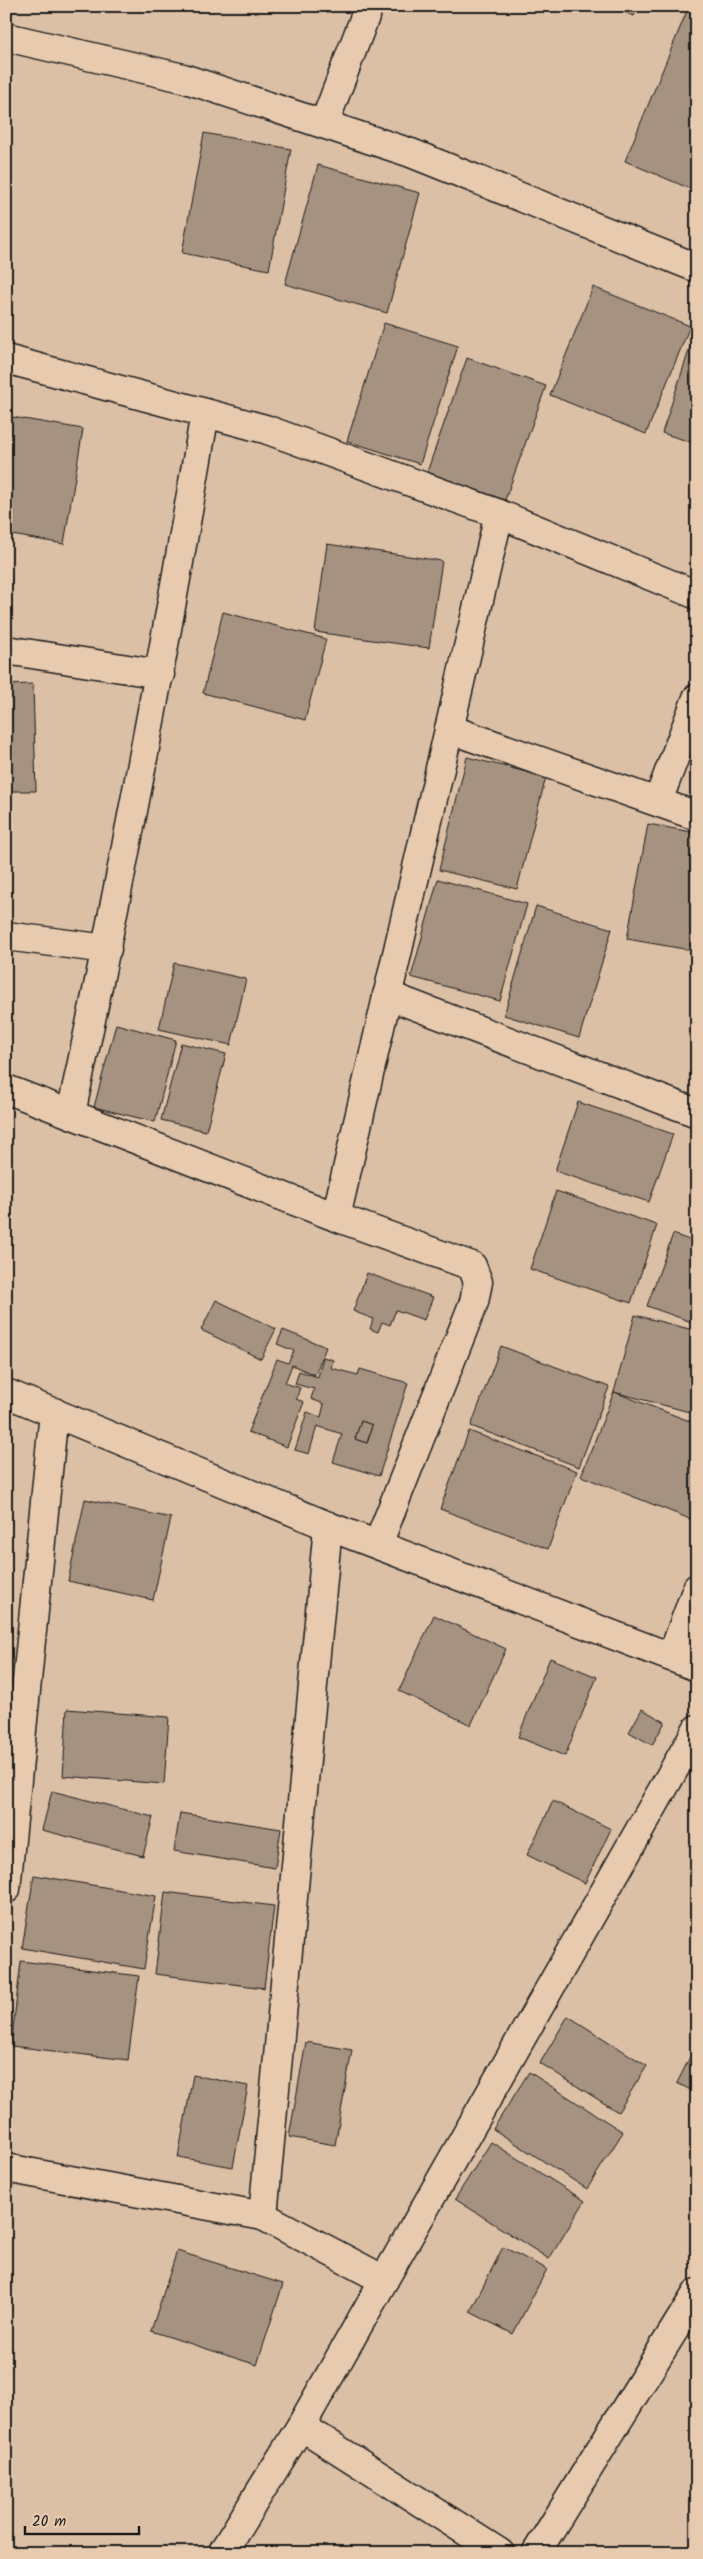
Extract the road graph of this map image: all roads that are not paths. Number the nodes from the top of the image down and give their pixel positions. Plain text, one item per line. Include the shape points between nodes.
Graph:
1 (369, 6) edge
2 (6, 37) edge
3 (324, 124) junction
4 (697, 268) edge
5 (6, 359) edge
6 (205, 413) junction
7 (499, 514) junction
8 (697, 595) edge
9 (6, 650) edge
10 (160, 674) junction
11 (697, 698) edge
12 (449, 729) junction
13 (658, 801) junction
14 (697, 816) edge
15 (6, 936) edge
16 (107, 949) junction
17 (387, 995) junction
18 (6, 1089) edge
19 (71, 1113) junction
20 (697, 1113) edge
21 (336, 1217) junction
22 (6, 1393) edge
23 (54, 1412) junction
24 (328, 1526) junction
25 (378, 1544) junction
26 (697, 1588) edge
27 (672, 1656) junction
28 (697, 1667) edge
29 (697, 1729) edge
30 (6, 1888) edge
31 (6, 2168) edge
32 (263, 2216) junction
33 (384, 2280) junction
34 (697, 2293) edge
35 (301, 2426) junction
36 (222, 2553) edge
37 (500, 2553) edge
38 (536, 2553) edge

1 - 3 street
2 - 3 street via 184,78
3 - 4 street via 411,153
5 - 6 street
6 - 7 street via 265,429
6 - 10 street
7 - 8 street
7 - 12 street
9 - 10 street
10 - 16 street
11 - 13 street
12 - 13 street
12 - 17 street
13 - 14 street
15 - 16 street
16 - 19 street
17 - 20 street
17 - 21 street
18 - 19 street
19 - 21 street
21 - 25 street via 472,1266 478,1282 474,1302
22 - 23 street
23 - 24 street
23 - 30 street
24 - 25 street
24 - 32 street
25 - 27 street
26 - 27 street
27 - 28 street
29 - 33 street
31 - 32 street
32 - 33 street
33 - 35 street
34 - 38 street
35 - 36 street
35 - 37 street

